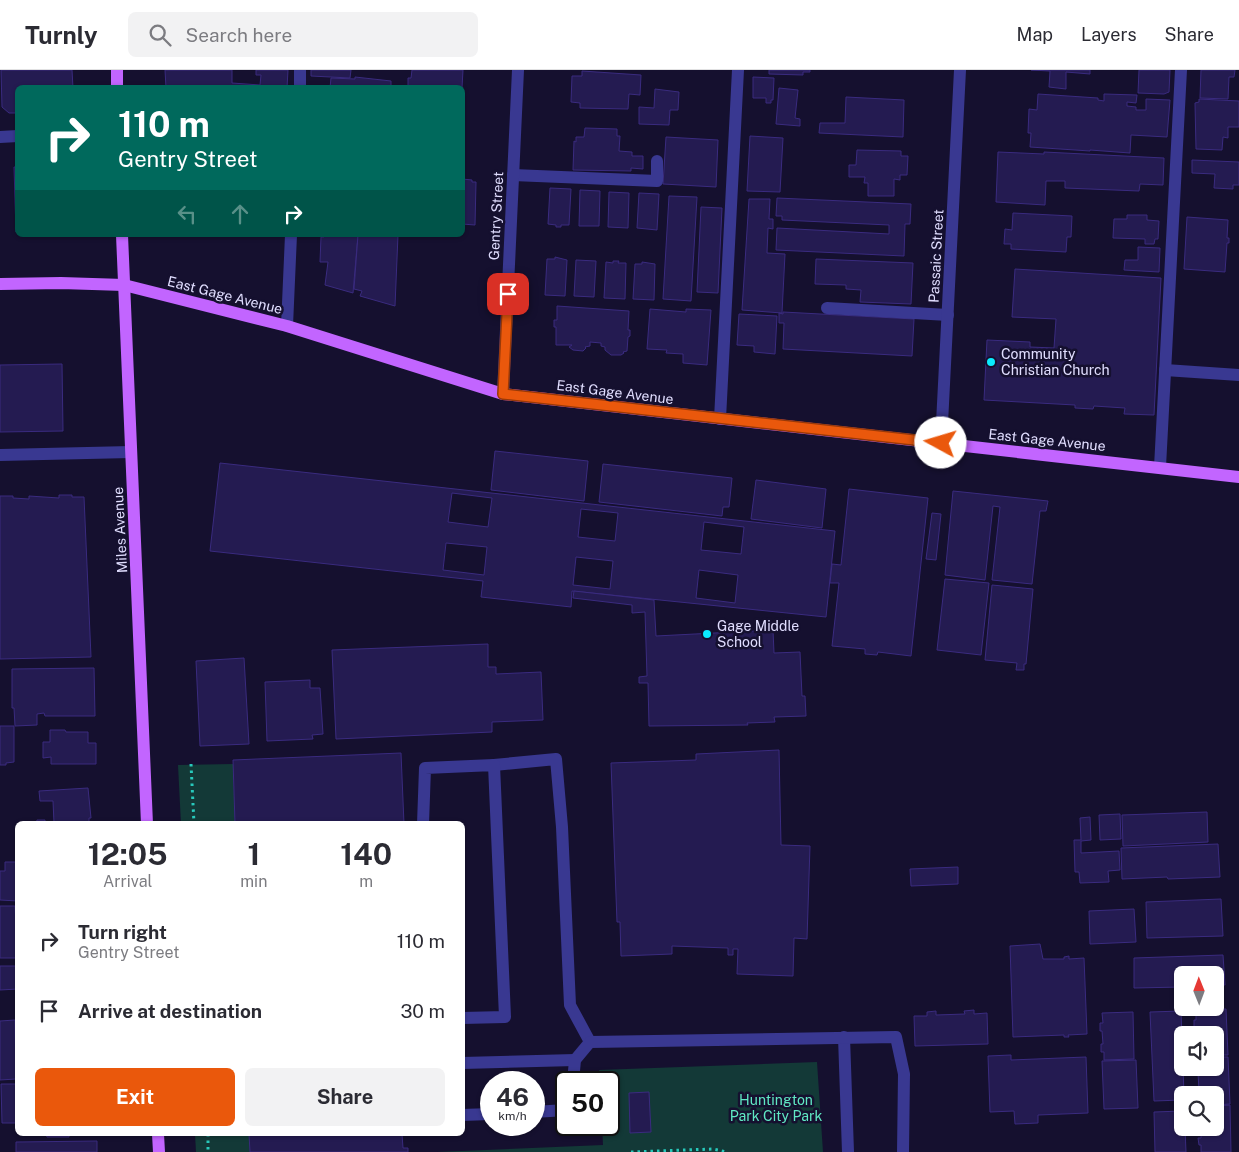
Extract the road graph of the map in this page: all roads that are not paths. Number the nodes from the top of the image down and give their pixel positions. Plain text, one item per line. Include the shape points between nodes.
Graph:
1 (117, 70) edge
2 (300, 70) edge
3 (518, 70) edge
4 (738, 70) edge
5 (960, 70) edge
6 (1181, 70) edge
7 (117, 85) edge
8 (300, 85) edge
9 (15, 136) edge
10 (0, 137) edge
11 (657, 161) dead end
12 (513, 175) junction
13 (122, 237) edge
14 (292, 237) edge
15 (0, 284) edge
16 (124, 285) junction
17 (827, 308) dead end
18 (948, 315) junction
19 (286, 326) junction
20 (1165, 370) junction
21 (1239, 375) edge
22 (503, 394) junction
23 (720, 419) junction
24 (941, 443) junction
25 (131, 452) junction
26 (0, 455) edge
27 (1160, 467) junction
28 (1239, 477) edge
29 (494, 765) junction
30 (147, 821) edge
31 (423, 821) edge
32 (465, 1018) edge
33 (844, 1037) junction
34 (590, 1042) junction
35 (574, 1060) junction
36 (465, 1063) edge
37 (573, 1071) edge
38 (480, 1114) edge
39 (465, 1115) edge
40 (158, 1136) edge
41 (159, 1152) edge
42 (848, 1152) edge
43 (903, 1152) edge

1 - 7 main road
2 - 8 street
3 - 12 street, Gentry Street
4 - 23 street
5 - 18 street, Passaic Street
6 - 20 street
9 - 10 street
11 - 12 street via 657,181
12 - 22 street, Gentry Street
13 - 16 main road, Miles Avenue
14 - 19 street
15 - 16 main road, East Gage Avenue
16 - 19 main road, East Gage Avenue
16 - 25 main road, Miles Avenue
17 - 18 street
18 - 24 street, Passaic Street
19 - 22 main road, East Gage Avenue
20 - 21 street
20 - 27 street
22 - 23 main road, East Gage Avenue
23 - 24 main road, East Gage Avenue
24 - 27 main road, East Gage Avenue
25 - 26 street
25 - 30 main road, Miles Avenue
27 - 28 main road, East Gage Avenue
29 - 31 street via 424,768
29 - 32 street via 504,1016
29 - 34 street via 556,759 570,1005
33 - 34 street
33 - 42 street
33 - 43 street via 896,1037 904,1074
34 - 35 street
35 - 36 street
35 - 37 street
38 - 39 street
40 - 41 main road

